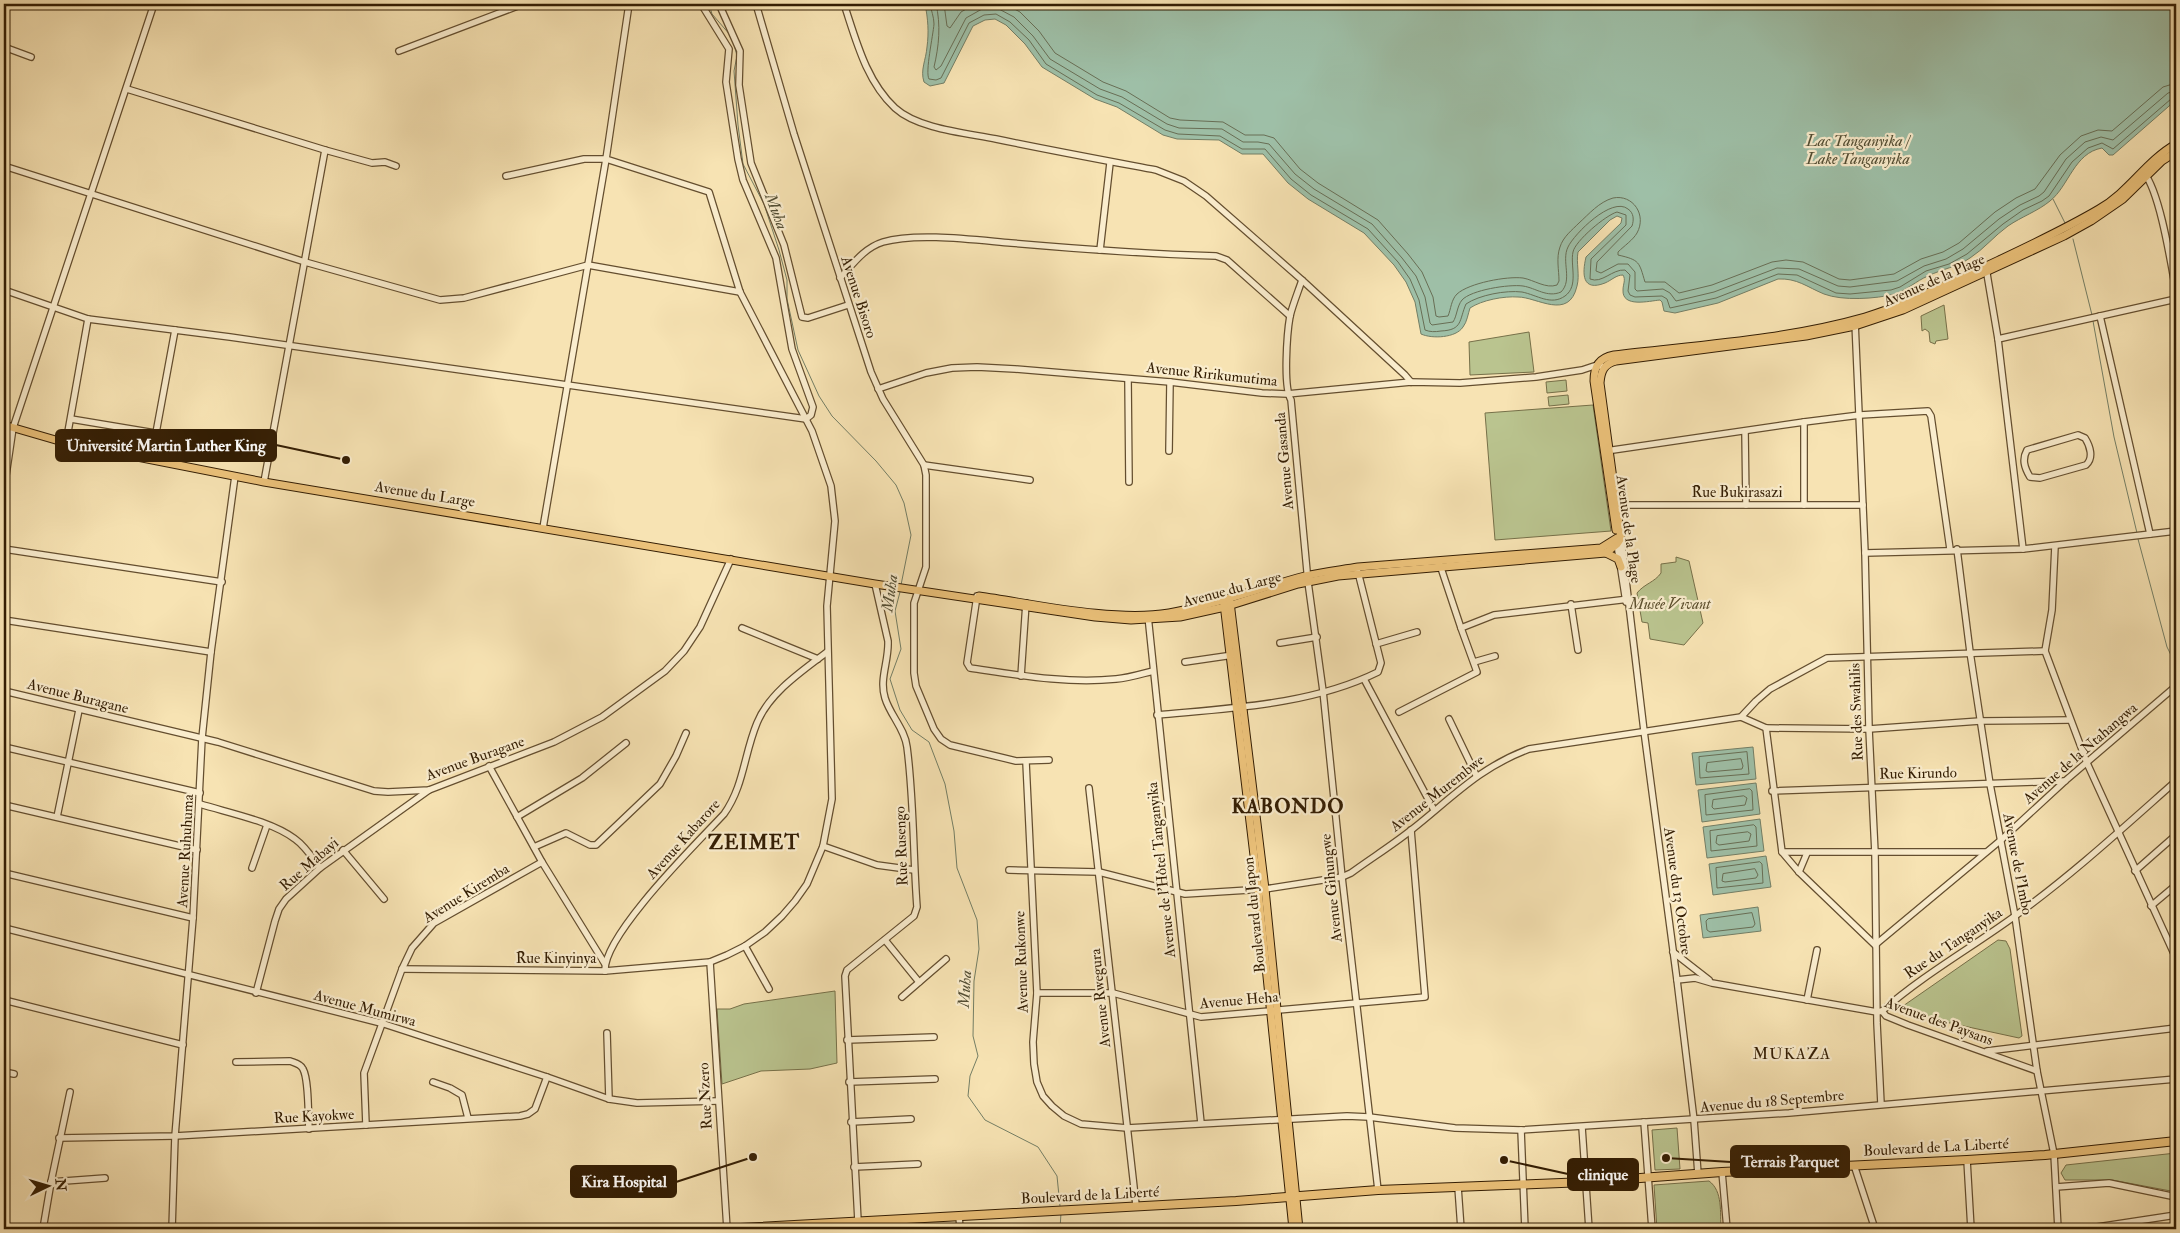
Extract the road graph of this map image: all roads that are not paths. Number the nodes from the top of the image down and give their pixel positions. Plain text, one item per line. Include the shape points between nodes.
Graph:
1 (154, 4) edge
2 (523, 4) edge
3 (629, 4) edge
4 (719, 4) edge
5 (756, 4) edge
6 (844, 4) edge
7 (703, 7) dead end
8 (4, 47) edge
9 (399, 50) dead end
10 (31, 57) dead end
11 (127, 89) junction
12 (2176, 144) edge
13 (325, 150) junction
14 (2176, 152) edge
15 (606, 158) junction
16 (1110, 162) junction
17 (4, 166) edge
18 (396, 166) dead end
19 (2145, 174) junction
20 (506, 176) dead end
21 (90, 193) junction
22 (1100, 250) junction
23 (304, 262) junction
24 (588, 264) junction
25 (1986, 269) junction
26 (840, 278) junction
27 (1302, 280) junction
28 (4, 290) edge
29 (2176, 291) edge
30 (740, 292) junction
31 (2176, 299) edge
32 (848, 305) junction
33 (53, 308) junction
34 (1290, 316) junction
35 (2098, 316) junction
36 (88, 319) junction
37 (1855, 323) junction
38 (175, 330) junction
39 (1998, 339) junction
40 (290, 346) junction
41 (1600, 366) junction
42 (1128, 379) junction
43 (1170, 382) junction
44 (1410, 382) junction
45 (568, 386) junction
46 (878, 389) junction
47 (1287, 394) junction
48 (1860, 415) junction
49 (70, 419) junction
50 (806, 419) junction
51 (1804, 422) junction
52 (4, 425) edge
53 (14, 428) junction
54 (1745, 431) junction
55 (155, 433) junction
56 (66, 443) junction
57 (1168, 451) dead end
58 (1607, 451) junction
59 (151, 460) junction
60 (2024, 462) junction
61 (2012, 464) junction
62 (924, 465) junction
63 (235, 476) junction
64 (1030, 480) dead end
65 (264, 482) junction
66 (1129, 482) dead end
67 (4, 489) edge
68 (1614, 505) junction
69 (1746, 505) junction
70 (1804, 505) junction
71 (1863, 505) junction
72 (543, 528) junction
73 (2176, 531) edge
74 (2148, 534) junction
75 (1619, 539) junction
76 (2054, 546) junction
77 (2023, 548) junction
78 (4, 549) edge
79 (1953, 549) junction
80 (1578, 553) junction
81 (1606, 553) junction
82 (1865, 553) junction
83 (731, 560) junction
84 (1440, 564) junction
85 (1621, 566) junction
86 (1358, 570) junction
87 (829, 576) junction
88 (845, 578) junction
89 (1308, 579) junction
90 (222, 582) junction
91 (875, 584) junction
92 (893, 585) junction
93 (918, 589) junction
94 (977, 598) junction
95 (1627, 599) junction
96 (1227, 603) junction
97 (1572, 604) junction
98 (1026, 605) junction
99 (1629, 611) joint
100 (1148, 617) junction
101 (4, 620) edge
102 (742, 628) dead end
103 (1461, 628) junction
104 (1418, 632) dead end
105 (1317, 637) junction
106 (1280, 644) dead end
107 (1376, 644) junction
108 (1578, 650) dead end
109 (2045, 651) junction
110 (211, 652) junction
111 (827, 652) junction
112 (1970, 652) junction
113 (1235, 655) junction
114 (1495, 656) dead end
115 (1867, 656) junction
116 (818, 659) junction
117 (1185, 662) dead end
118 (1474, 662) junction
119 (1154, 671) junction
120 (1022, 676) junction
121 (1364, 679) junction
122 (2176, 686) edge
123 (4, 691) edge
124 (1323, 692) junction
125 (1241, 707) junction
126 (79, 710) junction
127 (1399, 712) dead end
128 (1157, 715) junction
129 (1741, 717) junction
130 (1449, 719) dead end
131 (2069, 720) junction
132 (1980, 721) junction
133 (1766, 728) junction
134 (1869, 729) junction
135 (1644, 731) junction
136 (686, 733) dead end
137 (202, 738) junction
138 (626, 743) dead end
139 (4, 748) edge
140 (1049, 760) dead end
141 (1026, 762) junction
142 (68, 763) junction
143 (2087, 763) junction
144 (489, 766) junction
145 (1476, 776) junction
146 (2065, 781) junction
147 (2176, 781) edge
148 (1990, 784) junction
149 (1871, 787) junction
150 (1089, 788) dead end
151 (429, 790) junction
152 (1772, 791) junction
153 (200, 793) junction
154 (200, 804) junction
155 (4, 805) edge
156 (1434, 810) junction
157 (57, 817) junction
158 (517, 817) junction
159 (267, 825) junction
160 (1411, 830) junction
161 (2118, 832) junction
162 (2176, 835) edge
163 (2001, 840) junction
164 (823, 846) junction
165 (534, 847) junction
166 (198, 850) junction
167 (343, 850) junction
168 (1782, 852) junction
169 (1985, 852) junction
170 (1807, 853) junction
171 (1874, 853) junction
172 (542, 862) junction
173 (252, 868) dead end
174 (320, 868) junction
175 (914, 870) junction
176 (1008, 870) dead end
177 (1030, 871) junction
178 (2135, 871) junction
179 (4, 872) edge
180 (1099, 872) junction
181 (1798, 872) junction
182 (1342, 877) junction
183 (2176, 885) edge
184 (1262, 889) junction
185 (1177, 893) junction
186 (384, 898) dead end
187 (2151, 906) junction
188 (2016, 916) junction
189 (194, 918) junction
190 (4, 928) edge
191 (884, 940) junction
192 (1875, 945) junction
193 (745, 946) junction
194 (1817, 950) dead end
195 (1673, 952) junction
196 (2176, 958) edge
197 (946, 959) dead end
198 (710, 962) junction
199 (605, 968) junction
200 (402, 969) junction
201 (188, 975) junction
202 (1677, 980) junction
203 (918, 982) junction
204 (1712, 983) junction
205 (769, 989) dead end
206 (256, 993) junction
207 (1037, 993) junction
208 (1112, 993) junction
209 (902, 997) dead end
210 (4, 1000) edge
211 (1807, 1000) junction
212 (1357, 1003) junction
213 (1274, 1010) junction
214 (1879, 1012) junction
215 (1189, 1015) junction
216 (381, 1023) junction
217 (2176, 1028) edge
218 (607, 1033) dead end
219 (934, 1037) dead end
220 (846, 1040) junction
221 (2033, 1044) junction
222 (183, 1045) junction
223 (1985, 1051) junction
224 (236, 1062) dead end
225 (2037, 1071) junction
226 (4, 1072) edge
227 (14, 1074) dead end
228 (547, 1076) junction
229 (935, 1079) dead end
230 (2176, 1079) edge
231 (433, 1082) dead end
232 (849, 1082) junction
233 (2040, 1091) junction
234 (70, 1092) dead end
235 (609, 1099) junction
236 (718, 1100) junction
237 (1881, 1104) junction
238 (1369, 1117) junction
239 (468, 1118) junction
240 (1281, 1118) junction
241 (1289, 1118) junction
242 (912, 1120) dead end
243 (1694, 1120) junction
244 (852, 1122) junction
245 (1644, 1122) junction
246 (1201, 1123) junction
247 (366, 1125) junction
248 (1582, 1127) junction
249 (1127, 1128) junction
250 (309, 1129) junction
251 (5, 1130) dead end
252 (1521, 1130) junction
253 (174, 1136) junction
254 (4, 1137) edge
255 (59, 1138) junction
256 (2176, 1141) edge
257 (2054, 1154) junction
258 (1967, 1160) junction
259 (918, 1164) dead end
260 (1854, 1165) junction
261 (854, 1167) junction
262 (1722, 1172) junction
263 (1698, 1174) junction
264 (1649, 1177) junction
265 (105, 1178) dead end
266 (50, 1182) junction
267 (1586, 1182) junction
268 (1522, 1184) junction
269 (1458, 1187) junction
270 (2056, 1187) junction
271 (1378, 1190) junction
272 (1293, 1197) junction
273 (2176, 1197) edge
274 (1136, 1205) junction
275 (2176, 1215) edge
276 (959, 1216) junction
277 (873, 1220) junction
278 (858, 1221) junction
279 (43, 1229) edge
280 (172, 1229) edge
281 (722, 1229) edge
282 (727, 1229) edge
283 (874, 1229) edge
284 (960, 1229) edge
285 (1293, 1229) edge
286 (1299, 1229) edge
287 (1461, 1229) edge
288 (1525, 1229) edge
289 (1589, 1229) edge
290 (1652, 1229) edge
291 (1726, 1229) edge
292 (1875, 1229) edge
293 (1971, 1229) edge
294 (2058, 1229) edge
295 (2084, 1229) edge

1 - 11 street
2 - 9 street
3 - 15 street
4 - 32 street via 740,51 739,85 751,163 784,245 802,317 806,319
5 - 26 street, Avenue Bisoro
6 - 16 street via 867,69 889,101 908,117 949,130
7 - 50 street via 729,49 726,86 738,159 743,180 776,258 792,349 813,407
8 - 10 street
11 - 13 street
11 - 21 street
12 - 19 main road, Avenue de la Plage via 2157,156
13 - 18 street
13 - 23 street
14 - 19 main road, Avenue de la Plage
15 - 20 street via 584,159
15 - 24 street
15 - 30 street, Rue Kinyinya via 708,191
16 - 22 street
16 - 27 street via 1156,170 1184,181 1206,196
17 - 21 street
19 - 25 main road, Avenue de la Plage via 2123,198 2097,217 2070,233
19 - 29 street via 2162,224
21 - 23 street
21 - 33 street
22 - 26 street via 935,238 892,240 867,250
22 - 34 street via 1224,258
23 - 24 street via 441,301 464,298
23 - 40 street
24 - 30 street
24 - 45 street
25 - 37 main road, Avenue de la Plage via 1903,310
25 - 39 street
26 - 32 street, Avenue Bisoro
27 - 34 street, Avenue Gasanda
27 - 44 street
28 - 33 street
30 - 50 street, Rue Kinyinya
31 - 35 street
32 - 46 street, Avenue Bisoro
33 - 36 street
33 - 53 street
34 - 47 street, Avenue Gasanda
35 - 39 street
35 - 74 street
36 - 38 street
36 - 49 street
37 - 41 main road, Avenue de la Plage via 1806,336 1728,344
37 - 48 street, Rue des Swahilis
38 - 40 street
38 - 55 street
39 - 61 street
40 - 45 street
40 - 65 street
41 - 44 street, Avenue Ririkumutima via 1536,377
41 - 58 main road, Avenue de la Plage
42 - 43 street, Avenue Ririkumutima
42 - 46 street, Avenue Ririkumutima via 977,367 926,373
42 - 66 street
43 - 47 street, Avenue Ririkumutima
43 - 57 street
44 - 47 street, Avenue Ririkumutima
45 - 50 street
45 - 72 street
46 - 62 street, Avenue Bisoro
47 - 89 street, Avenue Gasanda via 1291,400
48 - 51 street
48 - 71 street, Rue des Swahilis
48 - 79 street, Avenue de l'Imbo via 1925,410 1931,416
49 - 55 street
49 - 56 street
50 - 87 street, Rue Kinyinya via 820,452 835,505
51 - 54 street
51 - 70 street
52 - 53 main road, Avenue du Large
53 - 56 main road, Avenue du Large
53 - 67 street
54 - 58 street
54 - 69 street
55 - 59 street
56 - 59 main road, Avenue du Large
58 - 68 main road, Avenue de la Plage
59 - 63 main road, Avenue du Large
60 - 60 street via 2030,477 2040,478 2086,465 2091,454 2085,438 2078,435 2032,447 2027,450
60 - 61 street
61 - 77 street
62 - 64 street
62 - 93 street, Avenue Bisoro via 927,485 926,567
63 - 65 main road, Avenue du Large
63 - 90 street, Avenue Ruhuhuma
65 - 72 main road, Avenue du Large
68 - 69 street, Rue Bukirasazi
68 - 75 main road, Avenue de la Plage
69 - 70 street, Rue Bukirasazi
70 - 71 street, Rue Bukirasazi
71 - 82 street, Rue des Swahilis
72 - 83 main road, Avenue du Large
73 - 74 street
74 - 76 street
75 - 80 main road, Avenue du Large via 1601,548
75 - 81 main road
75 - 85 street, Avenue de la Plage
75 - 95 street, Avenue de la Plage
76 - 77 street
76 - 109 street via 2052,610
77 - 79 street
78 - 90 street
79 - 82 street
79 - 112 street, Avenue de l'Imbo
80 - 81 main road, Avenue du Large
80 - 84 main road, Avenue du Large
81 - 85 main road via 1618,559
82 - 115 street, Rue des Swahilis
83 - 87 main road, Avenue du Large
83 - 144 street, Avenue Buragane via 700,627 684,652 665,671 602,717 554,742
84 - 86 main road, Avenue du Large
84 - 103 street
85 - 95 street, Avenue de la Plage
86 - 89 main road, Avenue du Large
86 - 107 street
87 - 88 main road, Avenue du Large
87 - 111 street, Rue Kinyinya
88 - 91 main road, Avenue du Large
88 - 92 main road, Avenue du Large via 864,578
89 - 96 main road, Avenue du Large
89 - 105 street, Avenue Gihungwe
90 - 110 street, Avenue Ruhuhuma
91 - 92 main road, Avenue du Large
91 - 175 street, Rue Rusengo via 889,651 884,675 885,698 907,744
92 - 93 main road, Avenue du Large
93 - 94 main road, Avenue du Large
93 - 141 street, Avenue Bisoro via 914,603 914,673 934,729 941,739 960,749
94 - 98 main road, Avenue du Large
94 - 120 street via 967,666
95 - 97 street
95 - 99 street, Avenue de la Plage
96 - 100 main road, Avenue du Large
96 - 113 main road, Boulevard du Japon
97 - 103 street via 1494,615
97 - 108 street
98 - 100 main road, Avenue du Large via 1095,617
98 - 120 street
99 - 135 street, Avenue du 13 Octobre
100 - 119 street, Avenue de l'Hôtel Tanganyika
101 - 110 street
102 - 116 street
103 - 118 street
104 - 107 street
105 - 106 street
105 - 124 street, Avenue Gihungwe
107 - 121 street via 1381,668
109 - 112 street
109 - 131 street
110 - 137 street, Avenue Ruhuhuma
111 - 116 street, Avenue Kabarore
111 - 164 street, Rue Kinyinya via 832,799
112 - 115 street
112 - 132 street, Avenue de l'Imbo
113 - 117 street
113 - 125 main road, Boulevard du Japon
114 - 118 street
115 - 129 street via 1823,659 1770,690
115 - 134 street, Rue des Swahilis
116 - 199 street, Avenue Kabarore via 778,692 763,710 733,802 637,909 620,934
118 - 127 street via 1477,672
119 - 120 street via 1110,680
119 - 128 street, Avenue de l'Hôtel Tanganyika
121 - 124 street
121 - 156 street
122 - 143 street, Avenue de la Ntahangwa
123 - 126 street, Avenue Buragane
124 - 125 street
124 - 182 street, Avenue Gihungwe
125 - 128 street
125 - 184 main road, Boulevard du Japon
126 - 137 street, Avenue Buragane
126 - 142 street
128 - 185 street, Avenue de l'Hôtel Tanganyika
129 - 133 street
129 - 135 street, Avenue Murembwe
130 - 145 street
131 - 132 street
131 - 143 street
132 - 134 street
132 - 148 street, Avenue de l'Imbo
133 - 134 street
133 - 152 street
134 - 149 street, Rue des Swahilis
135 - 145 street, Avenue Murembwe via 1529,749
135 - 195 street, Avenue du 13 Octobre
136 - 165 street via 660,784 596,845 566,832
137 - 151 street, Avenue Buragane via 374,791
137 - 153 street, Avenue Ruhuhuma
138 - 158 street via 582,778
139 - 142 street
140 - 141 street, Avenue Bisoro
141 - 177 street, Avenue Rukonwe
142 - 153 street
142 - 157 street
143 - 146 street, Avenue de la Ntahangwa
143 - 161 street
144 - 151 street, Avenue Buragane
144 - 158 street
145 - 156 street, Avenue Murembwe
146 - 148 street, Rue Kirundo
146 - 163 street, Avenue de la Ntahangwa
147 - 161 street, Rue du Tanganyika
148 - 149 street, Rue Kirundo
148 - 163 street, Avenue de l'Imbo
149 - 152 street, Rue Kirundo
149 - 171 street, Rue des Swahilis
150 - 180 street, Avenue Rwegura
151 - 167 street, Rue Mabayi
152 - 168 street
153 - 154 street, Avenue Ruhuhuma
154 - 159 street
154 - 166 street, Avenue Ruhuhuma
155 - 157 street
156 - 160 street, Avenue Murembwe
157 - 166 street
158 - 165 street
159 - 173 street
159 - 174 street via 293,837
160 - 182 street, Avenue Murembwe
160 - 212 street, Avenue Heha via 1425,997
161 - 178 street
161 - 188 street, Rue du Tanganyika
162 - 178 street
163 - 169 street, Avenue de la Ntahangwa
163 - 188 street, Avenue de l'Imbo
164 - 175 street via 877,865
164 - 193 street, Rue Kinyinya via 796,901
165 - 172 street
166 - 189 street, Avenue Ruhuhuma
167 - 174 street, Rue Mabayi
167 - 186 street
168 - 170 street
168 - 181 street
169 - 171 street
169 - 192 street, Avenue de la Ntahangwa
170 - 171 street
170 - 181 street
171 - 192 street, Rue des Swahilis
172 - 199 street
172 - 200 street, Avenue Kiremba via 434,923 412,948
174 - 206 street, Rue Mabayi via 279,909
175 - 191 street, Rue Rusengo via 916,912
176 - 177 street
177 - 180 street
177 - 207 street, Avenue Rukonwe
178 - 187 street
179 - 189 street
180 - 185 street
180 - 208 street, Avenue Rwegura
181 - 192 street
182 - 184 street
182 - 212 street, Avenue Gihungwe
183 - 187 street
184 - 185 street
184 - 213 main road, Boulevard du Japon
185 - 215 street, Avenue de l'Hôtel Tanganyika
187 - 196 street
188 - 214 street, Rue du Tanganyika
188 - 221 street, Avenue de l'Imbo
189 - 201 street, Avenue Ruhuhuma
190 - 201 street, Avenue Mumirwa
191 - 203 street
191 - 220 street, Rue Rusengo via 847,970
192 - 214 street, Rue des Swahilis
193 - 198 street, Rue Kinyinya
193 - 205 street
194 - 211 street
195 - 202 street, Avenue du 13 Octobre
195 - 204 street, Avenue des Paysans
197 - 203 street
198 - 199 street, Rue Kinyinya
198 - 236 street, Rue Nzero
199 - 200 street, Rue Kinyinya
200 - 216 street, Avenue Kiremba
201 - 206 street, Avenue Mumirwa
201 - 222 street, Avenue Ruhuhuma
202 - 204 street, Avenue des Paysans via 1695,978
202 - 243 street, Avenue du 13 Octobre
203 - 209 street
204 - 211 street, Avenue des Paysans
206 - 216 street, Avenue Mumirwa
207 - 208 street, Avenue Heha
207 - 249 street, Avenue Rukonwe via 1034,1064 1043,1096 1064,1116 1081,1124
208 - 215 street, Avenue Heha
208 - 249 street, Avenue Rwegura
210 - 222 street
211 - 214 street, Avenue des Paysans
212 - 213 street, Avenue Heha
212 - 238 street, Avenue Gihungwe
213 - 215 street, Avenue Heha via 1201,1017
213 - 240 main road, Boulevard du Japon
213 - 241 main road, Boulevard du Japon
214 - 223 street, Avenue des Paysans
214 - 237 street, Rue des Swahilis
215 - 246 street, Avenue de l'Hôtel Tanganyika
216 - 228 street, Avenue Mumirwa
216 - 247 street, Avenue Kiremba via 364,1073
217 - 221 street
218 - 235 street
219 - 220 street
220 - 232 street, Rue Rusengo
221 - 223 street
221 - 225 street, Avenue de l'Imbo
222 - 253 street, Avenue Ruhuhuma
223 - 225 street, Avenue des Paysans
224 - 250 street via 290,1061 299,1064 304,1072
225 - 233 street, Avenue de l'Imbo
226 - 227 street
228 - 235 street, Avenue Mumirwa
228 - 239 street, Rue Kayokwe via 532,1112 520,1116
229 - 232 street
230 - 233 street, Avenue du 18 Septembre
231 - 239 street via 462,1095
232 - 244 street, Rue Rusengo
233 - 237 street, Avenue du 18 Septembre
233 - 257 street, Avenue de l'Imbo
234 - 255 street
235 - 236 street, Avenue Mumirwa via 637,1103
236 - 282 street, Rue Nzero
237 - 243 street, Avenue du 18 Septembre
238 - 241 street, Avenue du 18 Septembre
238 - 252 street, Avenue du 18 Septembre via 1455,1128
238 - 271 street, Avenue Gihungwe
239 - 247 street, Rue Kayokwe
240 - 241 street, Avenue du 18 Septembre
240 - 246 street, Avenue Rukonwe
240 - 272 main road, Boulevard du Japon
241 - 272 main road, Boulevard du Japon
242 - 244 street
243 - 245 street, Avenue du 18 Septembre
243 - 263 street, Avenue du 13 Octobre
244 - 261 street, Rue Rusengo
245 - 248 street, Avenue du 18 Septembre
245 - 264 street
246 - 249 street, Avenue Rukonwe
247 - 250 street, Rue Kayokwe
248 - 252 street, Avenue du 18 Septembre
248 - 267 street
249 - 274 street, Avenue Rwegura
250 - 253 street, Rue Kayokwe
251 - 254 street
252 - 268 street
253 - 255 street, Rue Kayokwe
253 - 280 street, Avenue Ruhuhuma
255 - 266 street
256 - 257 highway, Boulevard de La Liberté
257 - 258 highway, Boulevard de La Liberté
257 - 270 street, Avenue de l'Imbo
258 - 260 highway, Boulevard de La Liberté
258 - 293 street
259 - 261 street
260 - 262 highway, Boulevard de La Liberté
260 - 292 street
261 - 278 street, Rue Rusengo
262 - 263 highway, Boulevard de La Liberté
262 - 291 street
263 - 264 highway, Boulevard de La Liberté
264 - 267 highway, Boulevard de La Liberté
264 - 290 street
265 - 266 street
266 - 279 street
267 - 268 highway, Boulevard de La Liberté
267 - 289 street
268 - 269 highway, Boulevard de La Liberté
268 - 288 street
269 - 271 highway, Boulevard de la Liberté
269 - 287 street
270 - 273 street via 2109,1183
270 - 294 street, Avenue de l'Imbo
271 - 272 highway, Boulevard de la Liberté
272 - 274 highway, Boulevard de la Liberté
272 - 285 main road, Boulevard du Japon
272 - 286 main road, Boulevard du Japon
274 - 276 highway, Boulevard de la Liberté
275 - 295 street
276 - 277 highway, Boulevard de la Liberté
276 - 284 street
277 - 278 highway, Boulevard de la Liberté
277 - 283 street
278 - 282 highway, Boulevard de la Liberté
281 - 282 highway, Boulevard de la Liberté

